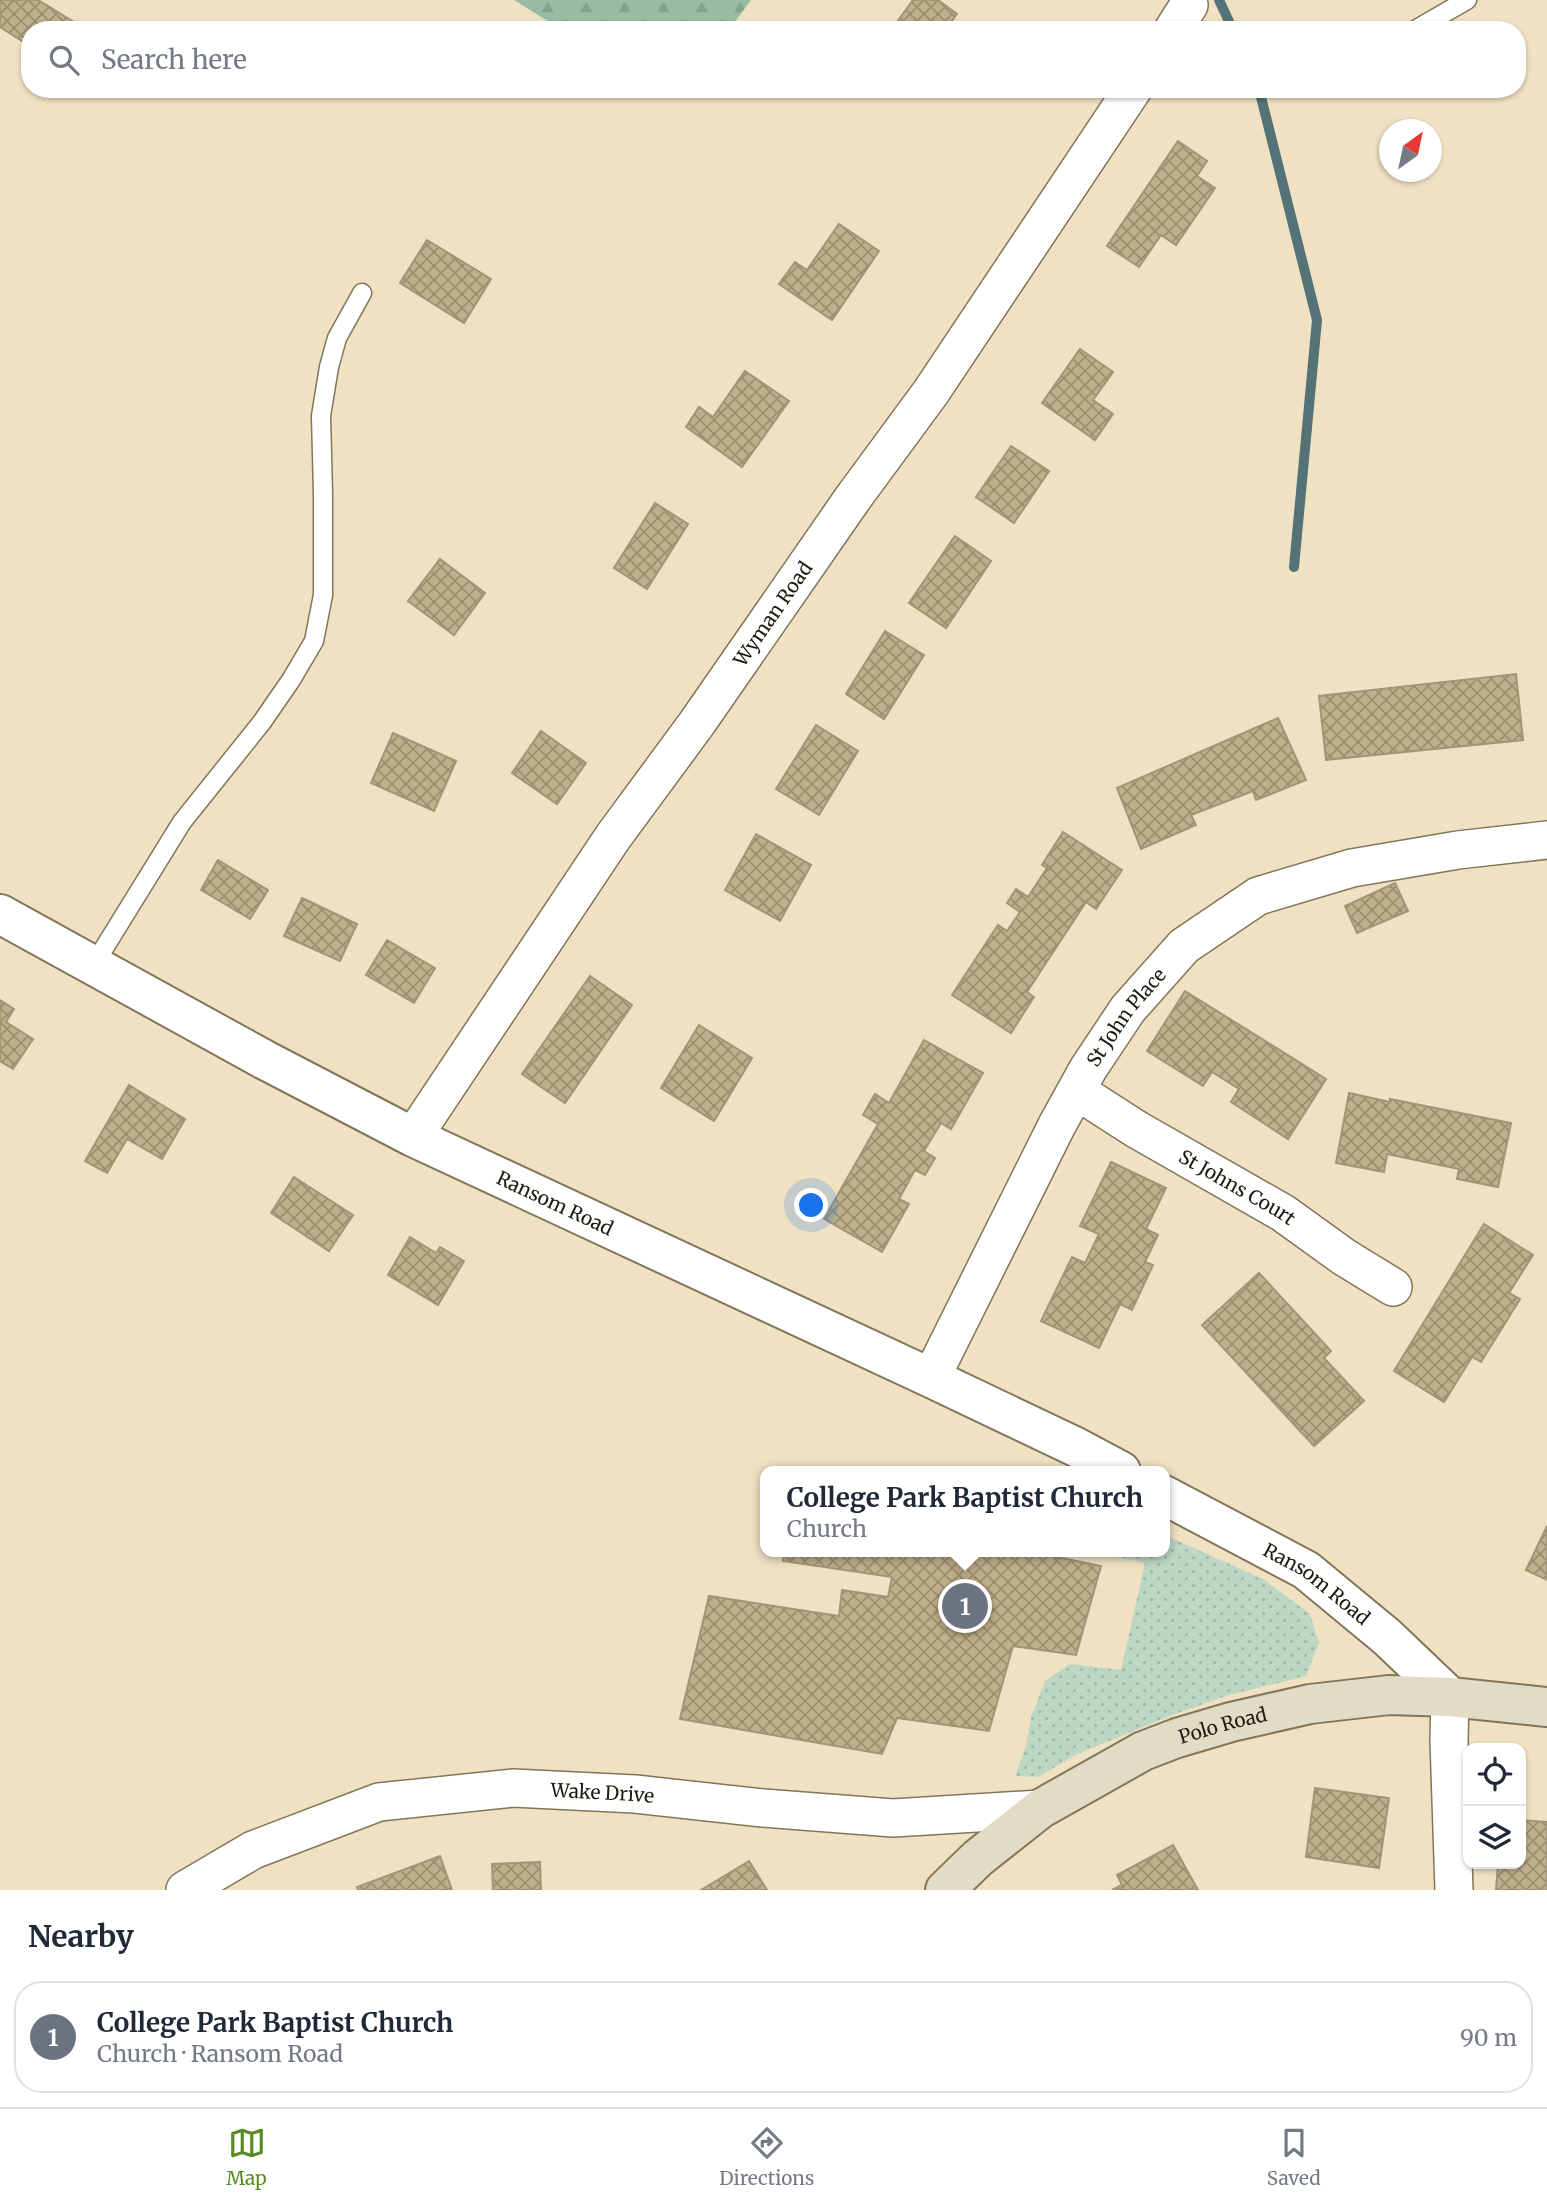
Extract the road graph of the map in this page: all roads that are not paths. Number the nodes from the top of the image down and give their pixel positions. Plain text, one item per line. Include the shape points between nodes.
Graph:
1 (1467, 0) edge
2 (1431, 21) edge
3 (1127, 98) edge
4 (362, 293) dead end
5 (1547, 840) edge
6 (0, 914) edge
7 (93, 966) junction
8 (1077, 1091) junction
9 (413, 1137) junction
10 (1393, 1287) dead end
11 (931, 1378) junction
12 (1112, 1466) edge
13 (1170, 1497) edge
14 (1450, 1697) junction
15 (1547, 1707) edge
16 (1040, 1809) junction
17 (185, 1890) edge
18 (945, 1890) edge
19 (1454, 1890) edge

1 - 2 lane
3 - 9 street, Wyman Road via 931,392 613,837
4 - 7 lane via 337,338 321,416 323,595 314,641 262,722 182,822
5 - 8 street, St John Place via 1352,868 1258,896 1184,946 1128,1009
6 - 7 street, Ransom Road
7 - 9 street, Ransom Road
8 - 10 street, St Johns Court via 1283,1213
8 - 11 street, St John Place
9 - 11 street, Ransom Road
11 - 12 street, Ransom Road
13 - 14 street, Ransom Road via 1306,1570
14 - 15 main road, Polo Road
14 - 16 main road, Polo Road via 1389,1695 1310,1704 1231,1722 1143,1751
14 - 19 street
16 - 17 street, Wake Drive via 893,1818 635,1794 513,1788 379,1802 253,1850
16 - 18 main road, Polo Road

